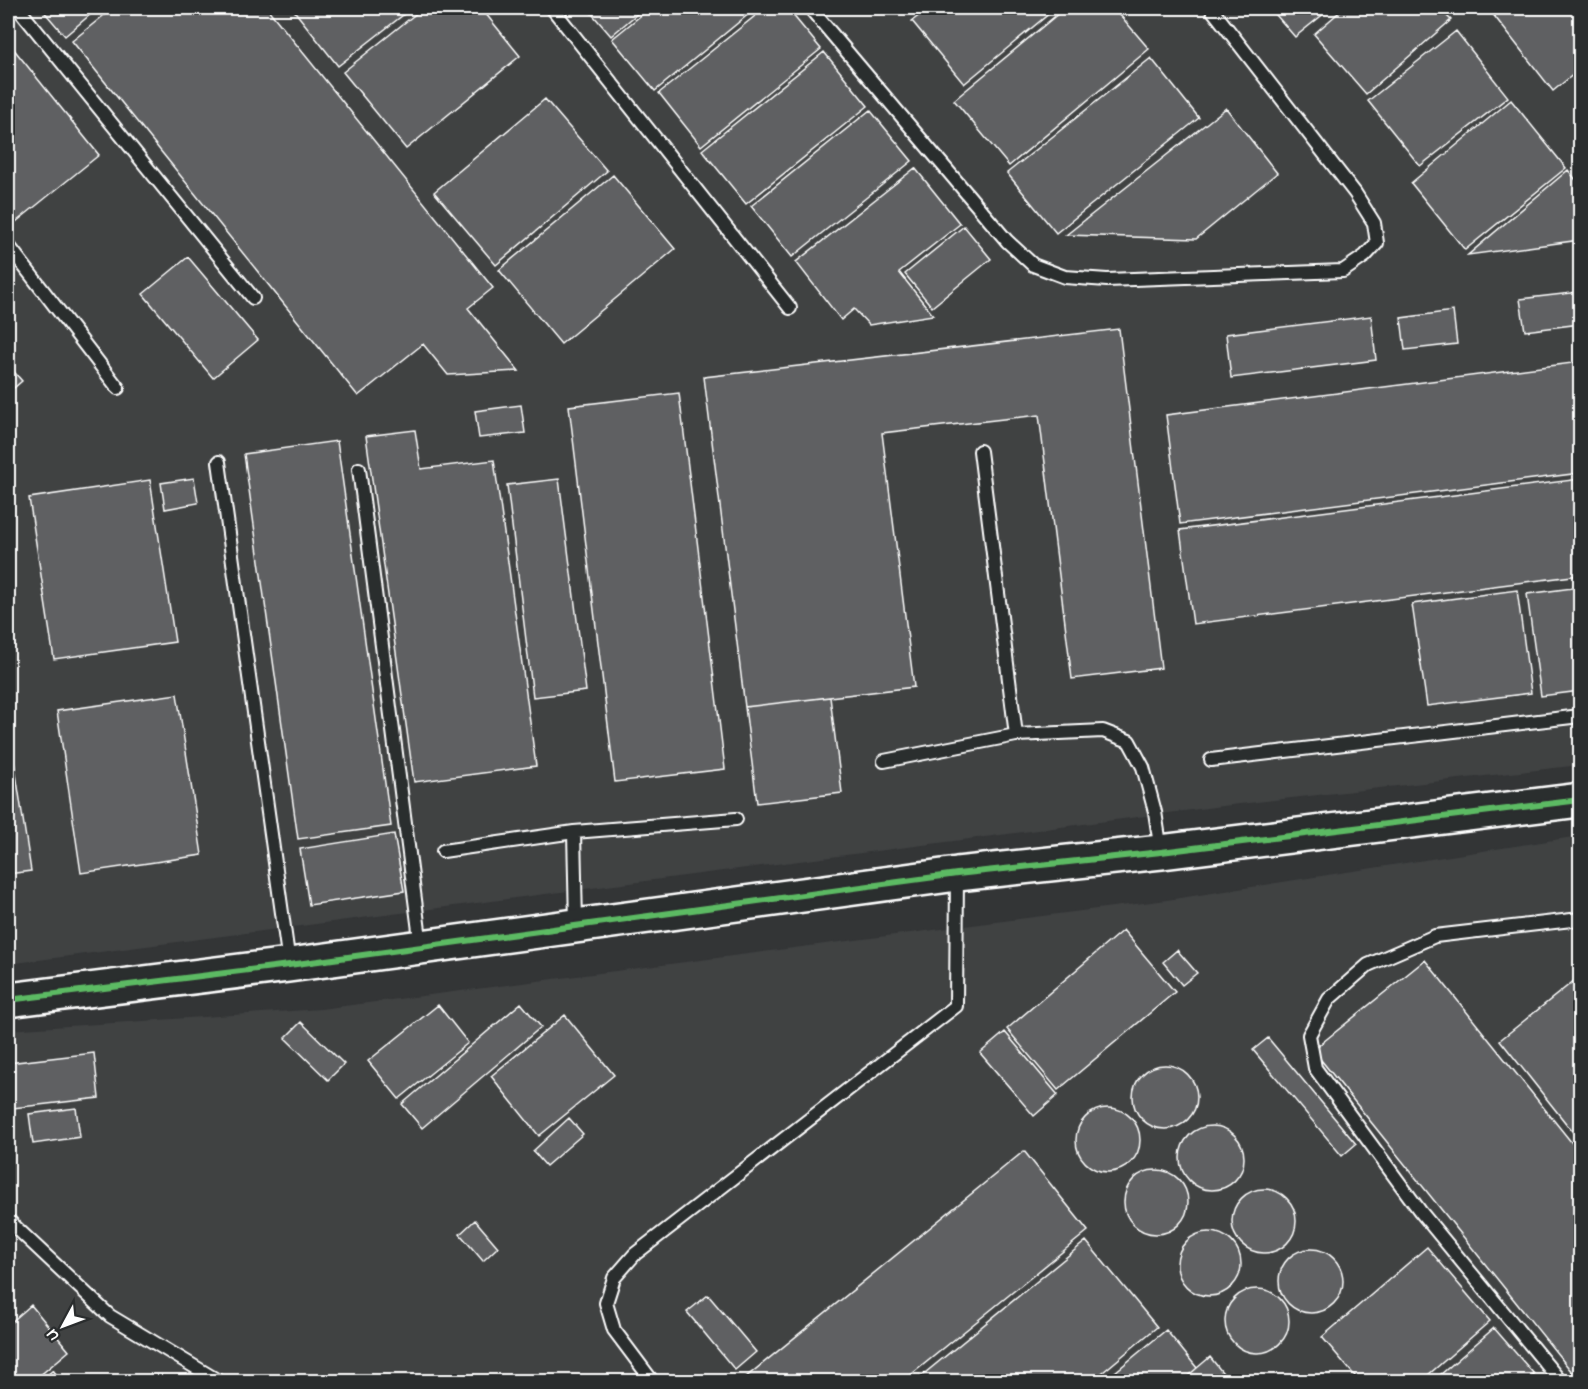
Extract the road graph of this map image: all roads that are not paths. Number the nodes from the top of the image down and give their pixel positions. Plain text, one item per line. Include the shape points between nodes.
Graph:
1 (18, 8) edge
2 (552, 8) edge
3 (810, 8) edge
4 (1211, 8) edge
5 (8, 245) edge
6 (253, 298) dead end
7 (790, 308) dead end
8 (118, 388) dead end
9 (980, 451) dead end
10 (219, 462) dead end
11 (359, 469) dead end
12 (1581, 716) edge
13 (1016, 735) junction
14 (1211, 760) dead end
15 (884, 761) dead end
16 (1581, 800) edge
17 (736, 819) dead end
18 (574, 832) junction
19 (442, 851) dead end
20 (1161, 852) junction
21 (957, 874) junction
22 (1581, 919) edge
23 (576, 926) junction
24 (422, 947) junction
25 (289, 965) junction
26 (8, 1000) edge
27 (8, 1220) edge
28 (220, 1382) edge
29 (653, 1382) edge
30 (1561, 1382) edge

1 - 6 lane
2 - 7 lane
3 - 4 lane via 1007,241 1033,265 1065,277 1107,280 1343,271 1377,243 1374,223
5 - 8 lane
9 - 13 lane
10 - 25 lane
11 - 24 lane
12 - 14 lane
13 - 15 lane
13 - 20 lane via 1103,731 1129,741 1143,767
16 - 20 street
17 - 18 lane
18 - 19 lane
18 - 23 lane
20 - 21 street
21 - 23 street
21 - 29 lane via 956,1006 635,1254 614,1278 606,1304 614,1330
22 - 30 lane via 1435,936 1368,965 1329,999 1309,1035 1315,1068 1420,1211
23 - 24 street
24 - 25 street
25 - 26 street
27 - 28 lane via 110,1316

